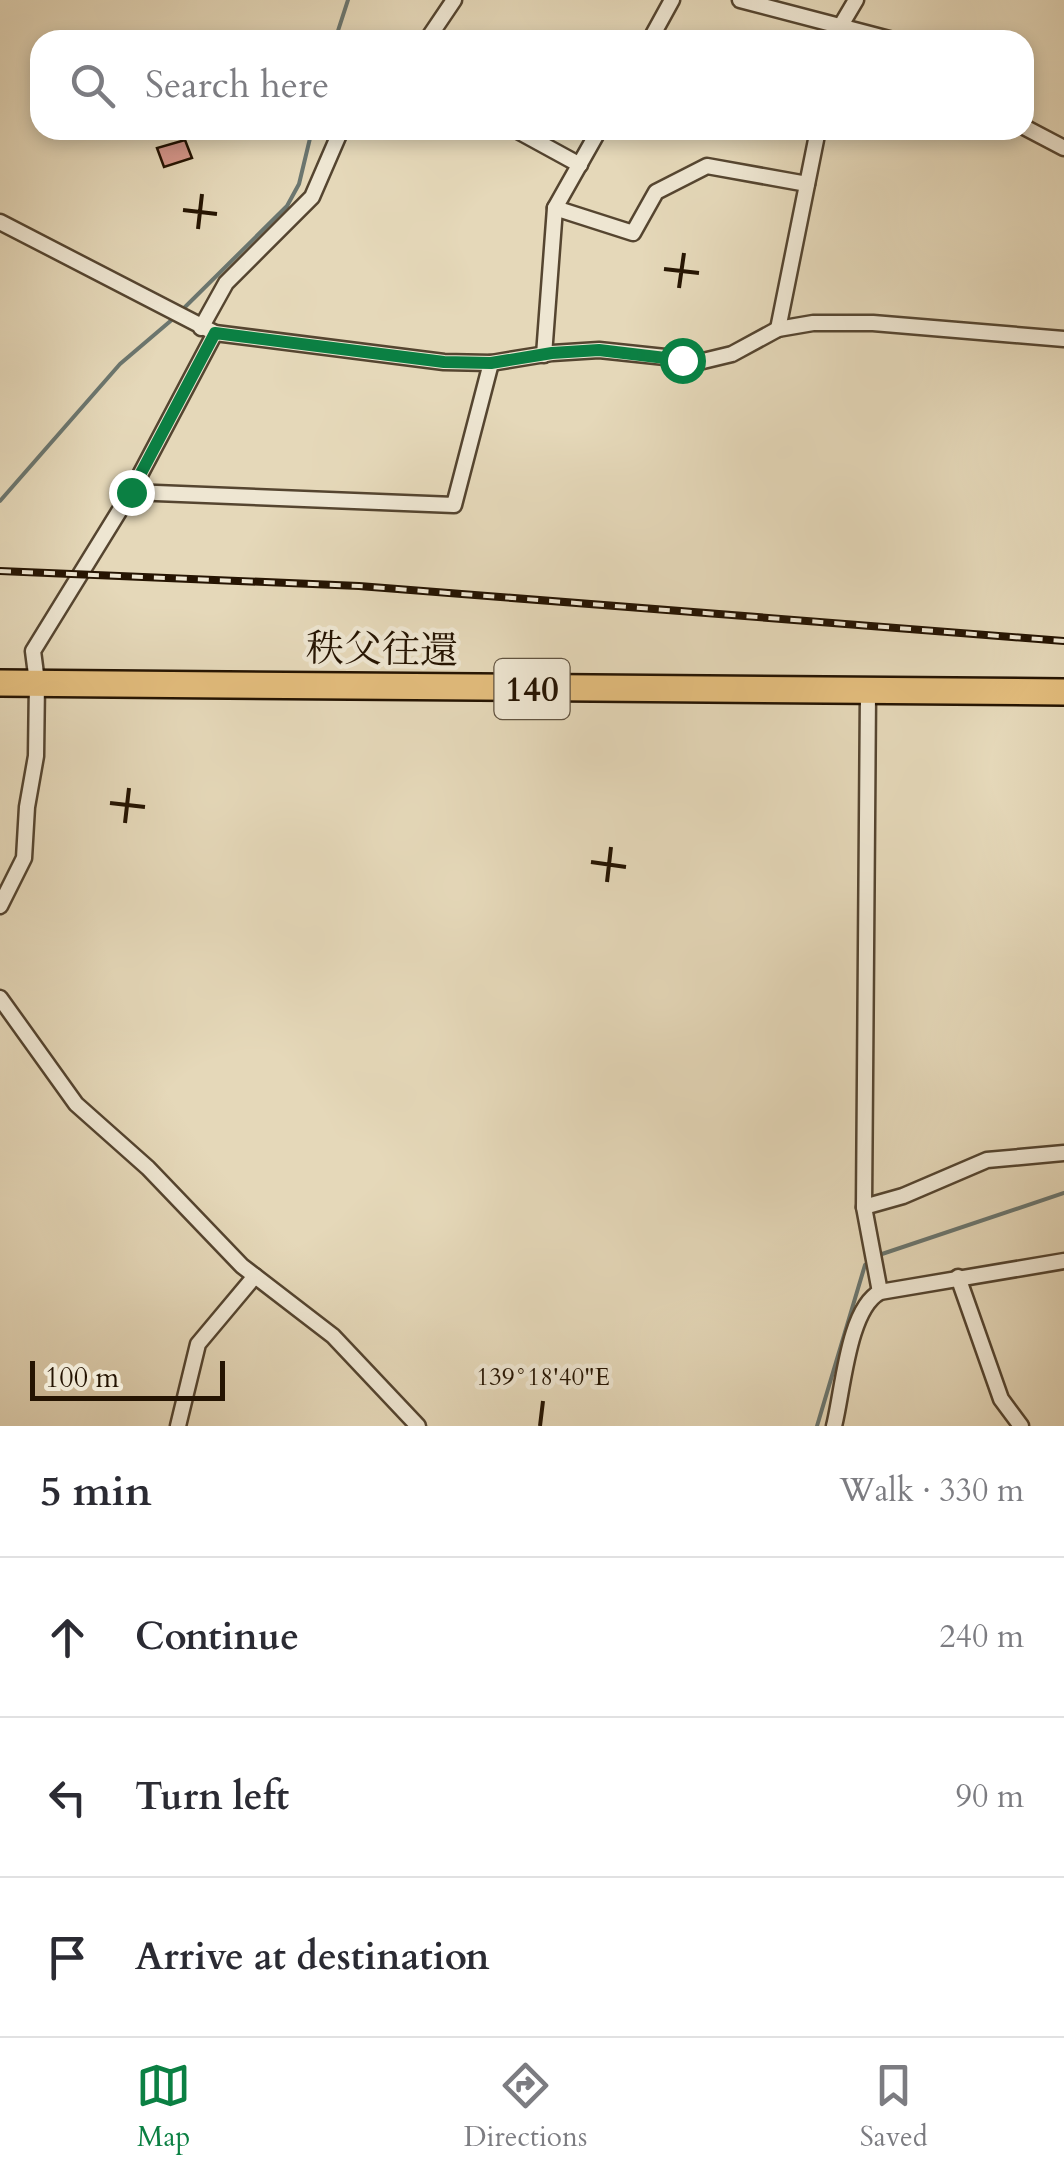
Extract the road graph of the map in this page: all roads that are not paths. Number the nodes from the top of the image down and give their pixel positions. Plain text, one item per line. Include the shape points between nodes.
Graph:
1 (454, 0) edge
2 (672, 0) edge
3 (740, 0) edge
4 (856, 0) edge
5 (434, 30) edge
6 (656, 30) edge
7 (826, 30) edge
8 (840, 30) edge
9 (1034, 132) edge
10 (337, 140) edge
11 (535, 140) edge
12 (593, 140) edge
13 (816, 140) edge
14 (1064, 148) edge
15 (580, 164) junction
16 (807, 184) junction
17 (555, 208) junction
18 (0, 222) edge
19 (778, 329) junction
20 (208, 330) junction
21 (1064, 339) edge
22 (544, 355) junction
23 (491, 363) junction
24 (131, 492) junction
25 (37, 682) junction
26 (0, 684) edge
27 (1064, 692) edge
28 (868, 693) junction
29 (0, 906) edge
30 (0, 998) edge
31 (1064, 1153) edge
32 (864, 1207) junction
33 (1064, 1261) edge
34 (256, 1276) junction
35 (958, 1277) junction
36 (880, 1292) junction
37 (178, 1426) edge
38 (418, 1426) edge
39 (834, 1426) edge
40 (1021, 1426) edge

1 - 5 street
2 - 6 street
3 - 7 street
4 - 8 street
9 - 14 street
10 - 20 street via 312,197 226,282
11 - 15 street
12 - 15 street
13 - 16 street
15 - 17 street
16 - 17 street via 707,166 656,192 634,233
16 - 19 street
17 - 22 street
18 - 20 street
19 - 21 street via 873,323
19 - 22 street via 703,361 599,350
20 - 23 street
20 - 24 street
22 - 23 street
23 - 24 street via 454,506
24 - 25 street via 32,651
25 - 26 highway, 秩父往還 / 140
25 - 28 highway, 秩父往還 / 140
25 - 29 street via 24,858
27 - 28 highway, 秩父往還 / 140
28 - 32 street
30 - 34 street via 76,1104
31 - 32 street via 987,1160
32 - 36 street
33 - 35 street
34 - 37 street via 198,1344
34 - 38 street via 333,1336
35 - 36 street
35 - 40 street via 1001,1400
36 - 39 street via 868,1298 857,1320

